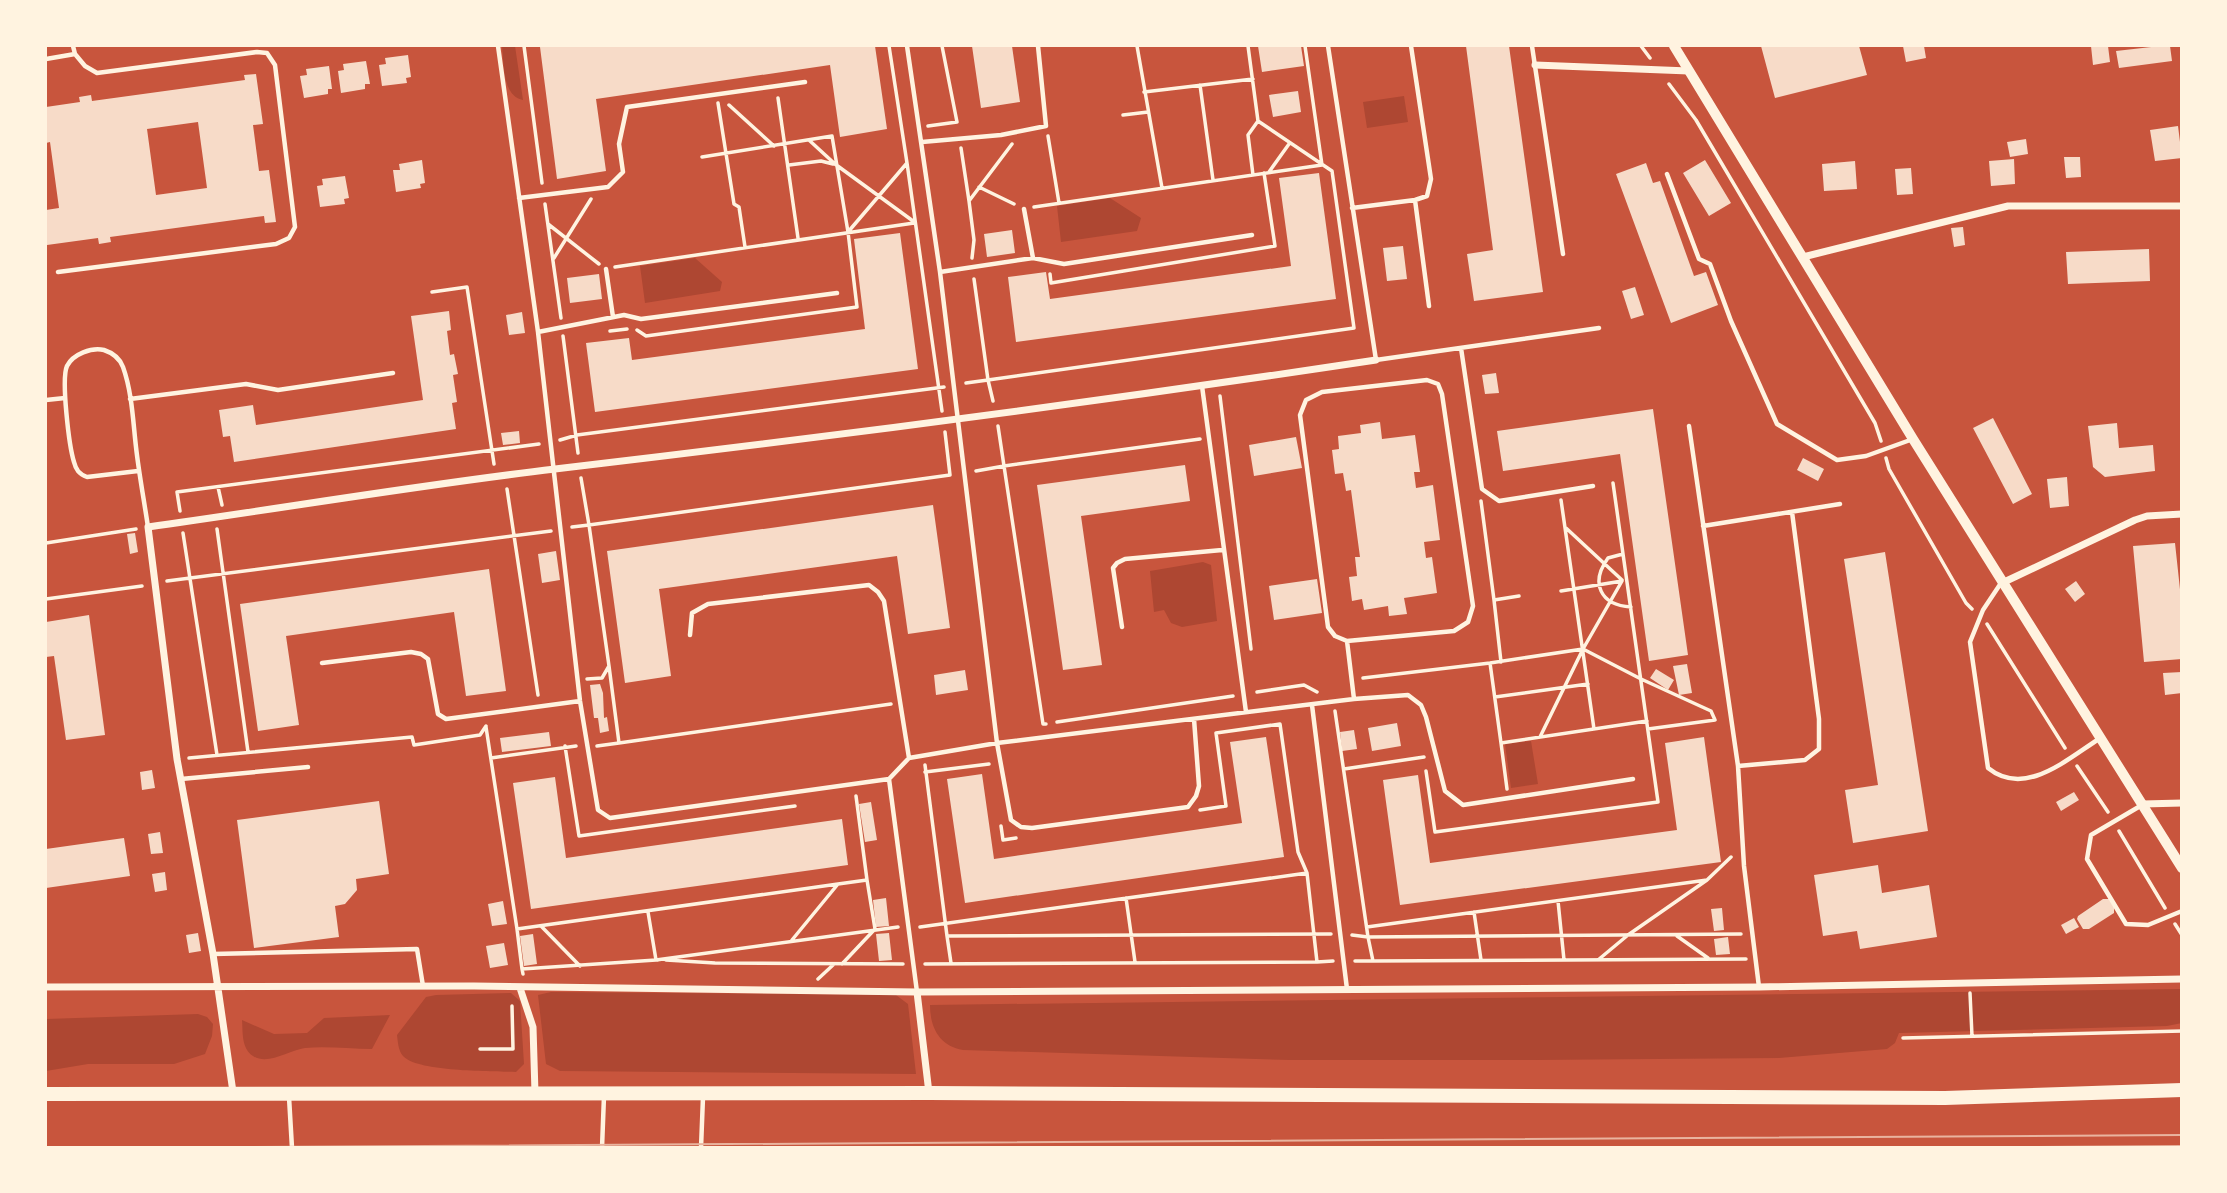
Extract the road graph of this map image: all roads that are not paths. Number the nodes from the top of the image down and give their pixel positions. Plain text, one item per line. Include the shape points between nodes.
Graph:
1 (73, 46) edge
2 (498, 46) edge
3 (907, 46) edge
4 (1038, 46) edge
5 (1328, 46) edge
6 (1411, 46) edge
7 (1532, 46) edge
8 (1674, 46) edge
9 (75, 54) junction
10 (46, 59) edge
11 (1535, 65) junction
12 (1689, 71) junction
13 (805, 82) dead end
14 (922, 142) junction
15 (1667, 174) dead end
16 (519, 198) junction
17 (1415, 201) junction
18 (2182, 206) edge
19 (1352, 208) junction
20 (1024, 209) road end
21 (1252, 236) dead end
22 (1563, 254) dead end
23 (1803, 257) junction
24 (1032, 258) junction
25 (606, 269) road end
26 (58, 272) dead end
27 (940, 272) junction
28 (837, 293) dead end
29 (1429, 306) dead end
30 (613, 317) junction
31 (1599, 328) dead end
32 (538, 332) junction
33 (1461, 348) junction
34 (1376, 360) junction
35 (393, 373) dead end
36 (1202, 386) junction
37 (65, 398) junction
38 (130, 399) junction
39 (46, 400) edge
40 (959, 419) junction
41 (1689, 426) dead end
42 (1913, 439) junction
43 (555, 469) junction
44 (138, 471) junction
45 (1592, 486) dead end
46 (1840, 504) dead end
47 (1792, 512) junction
48 (2182, 514) edge
49 (1703, 526) junction
50 (148, 527) junction
51 (1223, 550) junction
52 (2002, 583) junction
53 (1122, 627) dead end
54 (690, 635) dead end
55 (1347, 641) junction
56 (322, 663) dead end
57 (1354, 699) junction
58 (580, 701) junction
59 (1312, 705) junction
60 (1246, 712) junction
61 (1194, 719) junction
62 (2102, 738) junction
63 (997, 743) junction
64 (909, 758) junction
65 (1738, 766) junction
66 (308, 767) dead end
67 (181, 779) junction
68 (890, 779) junction
69 (1633, 779) dead end
70 (2182, 803) edge
71 (2143, 804) junction
72 (2182, 868) edge
73 (2182, 911) edge
74 (213, 954) junction
75 (2182, 979) edge
76 (521, 984) junction
77 (217, 985) junction
78 (423, 986) junction
79 (46, 987) edge
80 (1759, 987) junction
81 (1347, 991) junction
82 (917, 992) junction
83 (2182, 1090) edge
84 (233, 1092) junction
85 (289, 1093) junction
86 (535, 1093) junction
87 (703, 1093) junction
88 (929, 1093) junction
89 (46, 1094) edge
90 (604, 1095) junction
91 (292, 1147) edge
92 (602, 1147) edge
93 (701, 1147) edge

1 - 9 lane
2 - 16 lane
3 - 14 lane
4 - 14 lane via 1046,126
5 - 19 lane
6 - 17 lane via 1431,179 1427,196
7 - 11 lane
8 - 12 street
9 - 10 lane
9 - 26 lane via 97,73 267,53 275,65 295,227 289,238 276,244
11 - 12 street
11 - 22 lane
12 - 23 street
13 - 16 lane via 627,107 619,144 623,172 608,187
14 - 27 lane
15 - 42 lane via 1699,259 1710,264 1777,424 1837,460 1866,456
16 - 32 lane
17 - 19 lane
17 - 29 lane
18 - 23 street via 2008,206
19 - 34 lane
20 - 24 lane
21 - 24 lane via 1064,264
23 - 42 street
24 - 27 lane
25 - 30 lane
27 - 40 lane
28 - 30 lane via 641,319
30 - 32 lane
31 - 33 lane
32 - 43 lane
33 - 34 lane
33 - 45 lane via 1482,489 1499,501
34 - 36 street
35 - 38 lane via 278,390 246,384
36 - 40 street
36 - 51 lane
37 - 38 lane via 66,367 90,349 118,358
37 - 39 lane
37 - 44 lane via 79,474
38 - 44 lane
40 - 43 street
40 - 63 lane
41 - 49 lane
42 - 52 street
43 - 50 street
43 - 58 lane
44 - 50 lane
46 - 47 lane
47 - 49 lane
47 - 65 lane via 1819,749 1805,760
48 - 52 street via 2135,520
49 - 65 lane
50 - 67 street
51 - 53 lane via 1116,563
51 - 60 lane
52 - 62 street
52 - 62 lane via 1970,642 1988,768 1999,777 2036,778
54 - 64 lane via 692,613 708,604 869,585 884,601
55 - 55 lane via 1335,636 1328,626 1300,415 1306,400 1321,392 1427,380 1438,384 1442,394 1473,606 1468,622 1454,631
55 - 57 lane
56 - 58 lane via 421,654 428,659 442,717
57 - 59 lane
57 - 69 lane via 1408,695 1421,705 1445,790 1463,805
58 - 68 lane via 598,810 610,818
59 - 60 lane
59 - 81 lane
60 - 61 lane
61 - 63 lane
61 - 63 lane via 1199,786 1188,807 1032,828 1011,820
62 - 71 street
63 - 64 lane
64 - 68 lane
65 - 80 lane
66 - 67 lane
67 - 74 street
68 - 82 lane
70 - 71 street
71 - 72 street
71 - 73 lane via 2091,835 2087,859 2126,924 2148,925
74 - 77 street
74 - 78 lane via 418,949
75 - 80 street
76 - 78 street
76 - 82 street
76 - 86 street via 533,1027
77 - 78 street
77 - 79 street
77 - 84 street
80 - 81 street
81 - 82 street
82 - 88 street
83 - 88 main road via 1944,1098
84 - 85 main road
84 - 89 main road
85 - 86 main road
85 - 91 lane
86 - 90 main road
87 - 88 main road
87 - 90 main road
87 - 93 lane
90 - 92 lane

